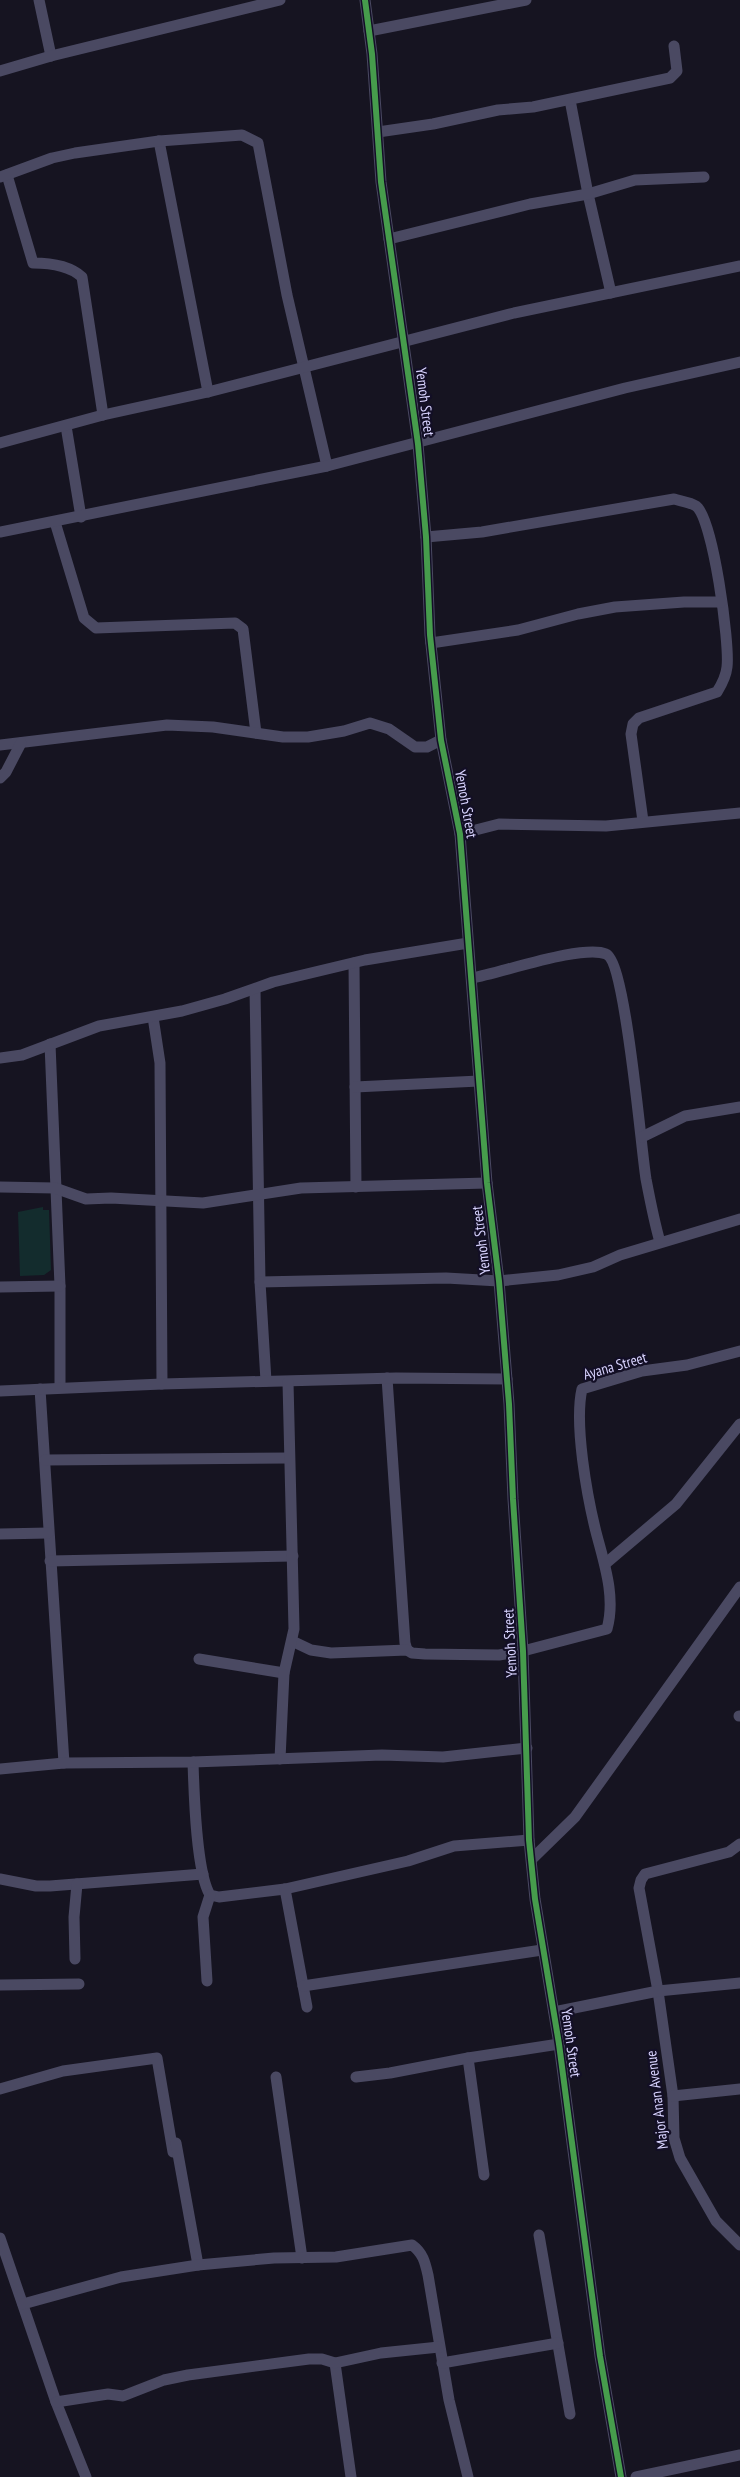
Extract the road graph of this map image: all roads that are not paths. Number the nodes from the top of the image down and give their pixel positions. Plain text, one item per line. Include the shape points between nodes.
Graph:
1 (39, 0) edge
2 (280, 0) edge
3 (365, 0) edge
4 (526, 0) edge
5 (268, 1) edge
6 (369, 31) junction
7 (674, 46) dead end
8 (51, 56) junction
9 (0, 71) edge
10 (570, 100) junction
11 (378, 132) junction
12 (159, 141) junction
13 (3, 176) edge
14 (704, 177) dead end
15 (588, 194) junction
16 (389, 239) junction
17 (740, 266) edge
18 (611, 293) junction
19 (404, 340) junction
20 (740, 362) edge
21 (304, 368) junction
22 (208, 392) junction
23 (103, 414) junction
24 (66, 426) junction
25 (0, 443) edge
26 (418, 444) junction
27 (327, 466) junction
28 (81, 517) junction
29 (55, 522) junction
30 (0, 532) edge
31 (426, 538) junction
32 (721, 602) junction
33 (431, 643) junction
34 (256, 733) junction
35 (441, 740) junction
36 (20, 744) junction
37 (0, 745) edge
38 (0, 778) edge
39 (740, 813) edge
40 (643, 821) junction
41 (460, 834) junction
42 (468, 943) junction
43 (354, 963) junction
44 (472, 978) junction
45 (255, 989) junction
46 (153, 1017) junction
47 (50, 1044) junction
48 (0, 1058) edge
49 (479, 1081) junction
50 (355, 1087) junction
51 (740, 1107) edge
52 (642, 1137) junction
53 (487, 1183) junction
54 (356, 1186) junction
55 (0, 1188) edge
56 (55, 1188) junction
57 (260, 1194) junction
58 (160, 1202) junction
59 (740, 1219) edge
60 (660, 1242) junction
61 (499, 1281) junction
62 (260, 1282) junction
63 (60, 1286) junction
64 (0, 1287) edge
65 (740, 1351) edge
66 (387, 1378) junction
67 (507, 1379) junction
68 (266, 1381) junction
69 (288, 1382) junction
70 (162, 1384) junction
71 (60, 1387) junction
72 (40, 1389) junction
73 (0, 1391) edge
74 (740, 1424) edge
75 (288, 1458) junction
76 (45, 1460) junction
77 (0, 1534) edge
78 (48, 1534) junction
79 (293, 1556) junction
80 (50, 1560) junction
81 (605, 1564) junction
82 (740, 1588) edge
83 (292, 1641) junction
84 (407, 1650) junction
85 (524, 1651) junction
86 (199, 1659) dead end
87 (284, 1673) junction
88 (527, 1748) junction
89 (280, 1759) junction
90 (193, 1762) junction
91 (64, 1763) junction
92 (0, 1769) edge
93 (530, 1840) junction
94 (740, 1844) edge
95 (532, 1859) junction
96 (203, 1874) junction
97 (0, 1879) edge
98 (77, 1884) junction
99 (285, 1889) junction
100 (210, 1895) junction
101 (542, 1950) junction
102 (75, 1959) dead end
103 (207, 1981) dead end
104 (740, 1983) edge
105 (79, 1984) dead end
106 (0, 1985) edge
107 (303, 1986) junction
108 (658, 1991) junction
109 (307, 2007) dead end
110 (554, 2012) junction
111 (560, 2044) junction
112 (468, 2058) junction
113 (276, 2077) dead end
114 (356, 2077) dead end
115 (0, 2089) edge
116 (740, 2089) edge
117 (673, 2096) junction
118 (174, 2136) dead end
119 (173, 2152) dead end
120 (484, 2175) dead end
121 (539, 2234) dead end
122 (0, 2238) edge
123 (740, 2245) edge
124 (302, 2258) junction
125 (198, 2264) junction
126 (23, 2304) junction
127 (558, 2343) junction
128 (439, 2347) junction
129 (335, 2363) junction
130 (442, 2363) junction
131 (56, 2402) junction
132 (570, 2414) dead end
133 (740, 2455) edge
134 (86, 2477) edge
135 (351, 2477) edge
136 (468, 2477) edge
137 (621, 2477) edge
138 (636, 2477) edge

1 - 8 street
2 - 5 street
3 - 6 street, Yemoh Street
4 - 6 street
5 - 8 street
6 - 11 street, Yemoh Street
7 - 10 street via 677,71 670,78
8 - 9 street
10 - 11 street
10 - 15 street
11 - 16 street, Yemoh Street
12 - 13 street via 52,158
12 - 21 street via 242,135 258,143
12 - 22 street
13 - 23 street via 32,263 50,263 77,272 82,277
14 - 15 street via 635,180
15 - 16 street via 530,204
15 - 18 street
16 - 19 street, Yemoh Street
17 - 18 street
18 - 19 street
19 - 21 street
19 - 26 street, Yemoh Street
20 - 26 street via 625,388
21 - 22 street
21 - 27 street
22 - 23 street
23 - 24 street
24 - 25 street
24 - 28 street
26 - 27 street
26 - 31 street, Yemoh Street
27 - 28 street
28 - 29 street
29 - 30 street
29 - 34 street via 84,618 96,628 235,623 243,630
31 - 32 street via 482,532 674,499 696,506 705,520
31 - 33 street, Yemoh Street
32 - 33 street via 616,607 518,630
32 - 40 street via 728,667 717,692 639,718 633,724 631,734
33 - 35 street, Yemoh Street
34 - 35 street via 308,737 370,723 389,729 415,747 427,747
34 - 36 street via 167,725
35 - 41 street, Yemoh Street
36 - 37 street
36 - 38 street
39 - 40 street
40 - 41 street via 606,826 499,824
41 - 42 street, Yemoh Street
42 - 43 street
42 - 44 street, Yemoh Street
43 - 45 street
43 - 50 street
44 - 49 street, Yemoh Street
44 - 52 street via 577,954 599,952 609,955 615,963 622,997
45 - 46 street
45 - 57 street
46 - 47 street via 99,1026
46 - 58 street via 160,1063
47 - 48 street via 22,1055
47 - 56 street
49 - 50 street
49 - 53 street, Yemoh Street
50 - 54 street
51 - 52 street via 685,1116
52 - 60 street via 646,1179
53 - 54 street
53 - 61 street, Yemoh Street
54 - 57 street via 301,1188
55 - 56 street
56 - 58 street via 86,1199
56 - 63 street
57 - 58 street via 203,1202
57 - 62 street
58 - 70 street
59 - 60 street
60 - 61 street via 593,1267 558,1275
61 - 62 street via 446,1278
61 - 67 street, Yemoh Street
62 - 68 street
63 - 64 street
63 - 71 street
65 - 81 street, Ayana Street via 687,1365 642,1371 582,1389 578,1402 581,1446 595,1530
66 - 67 street
66 - 69 street
66 - 84 street
67 - 85 street, Yemoh Street
68 - 69 street
68 - 70 street
69 - 75 street
70 - 71 street
71 - 72 street
72 - 73 street
72 - 76 street
74 - 81 street via 676,1504
75 - 76 street
75 - 79 street
76 - 78 street
77 - 78 street
78 - 80 street
79 - 80 street
79 - 83 street
80 - 91 street
81 - 85 street via 610,1598 607,1629
82 - 95 street via 575,1817
83 - 84 street via 311,1650 330,1653
83 - 87 street
84 - 85 street via 425,1654 499,1655
85 - 88 street, Yemoh Street
86 - 87 street
87 - 89 street
88 - 89 street via 443,1757 382,1755
88 - 93 street, Yemoh Street
89 - 90 street
90 - 91 street
90 - 96 street
91 - 92 street
93 - 95 street, Yemoh Street
93 - 99 street via 454,1846 408,1861
94 - 108 street, Major Anan Avenue via 729,1852 645,1874 641,1880 640,1902
95 - 101 street, Yemoh Street
96 - 98 street
96 - 100 street via 205,1888
97 - 98 street via 36,1886
98 - 102 street
99 - 100 street via 219,1897
99 - 107 street
100 - 103 street via 203,1916
101 - 107 street
101 - 110 street, Yemoh Street
104 - 108 street
105 - 106 street
107 - 109 street
108 - 110 street
108 - 117 street, Major Anan Avenue
110 - 111 street, Yemoh Street
111 - 112 street
111 - 137 street, Yemoh Street via 600,2356
112 - 114 street
112 - 120 street
113 - 124 street
115 - 119 street via 63,2071 157,2058
116 - 117 street
117 - 123 street, Major Anan Avenue via 674,2138 680,2158 712,2214
118 - 125 street
121 - 127 street
122 - 126 street
124 - 125 street
124 - 128 street via 336,2257 412,2245 424,2258
125 - 126 street via 122,2277
126 - 131 street
127 - 130 street
127 - 132 street
128 - 129 street via 381,2353
128 - 130 street
129 - 131 street via 309,2359 247,2366 164,2380 123,2396 108,2394
129 - 135 street
130 - 136 street
131 - 134 street
133 - 138 street

